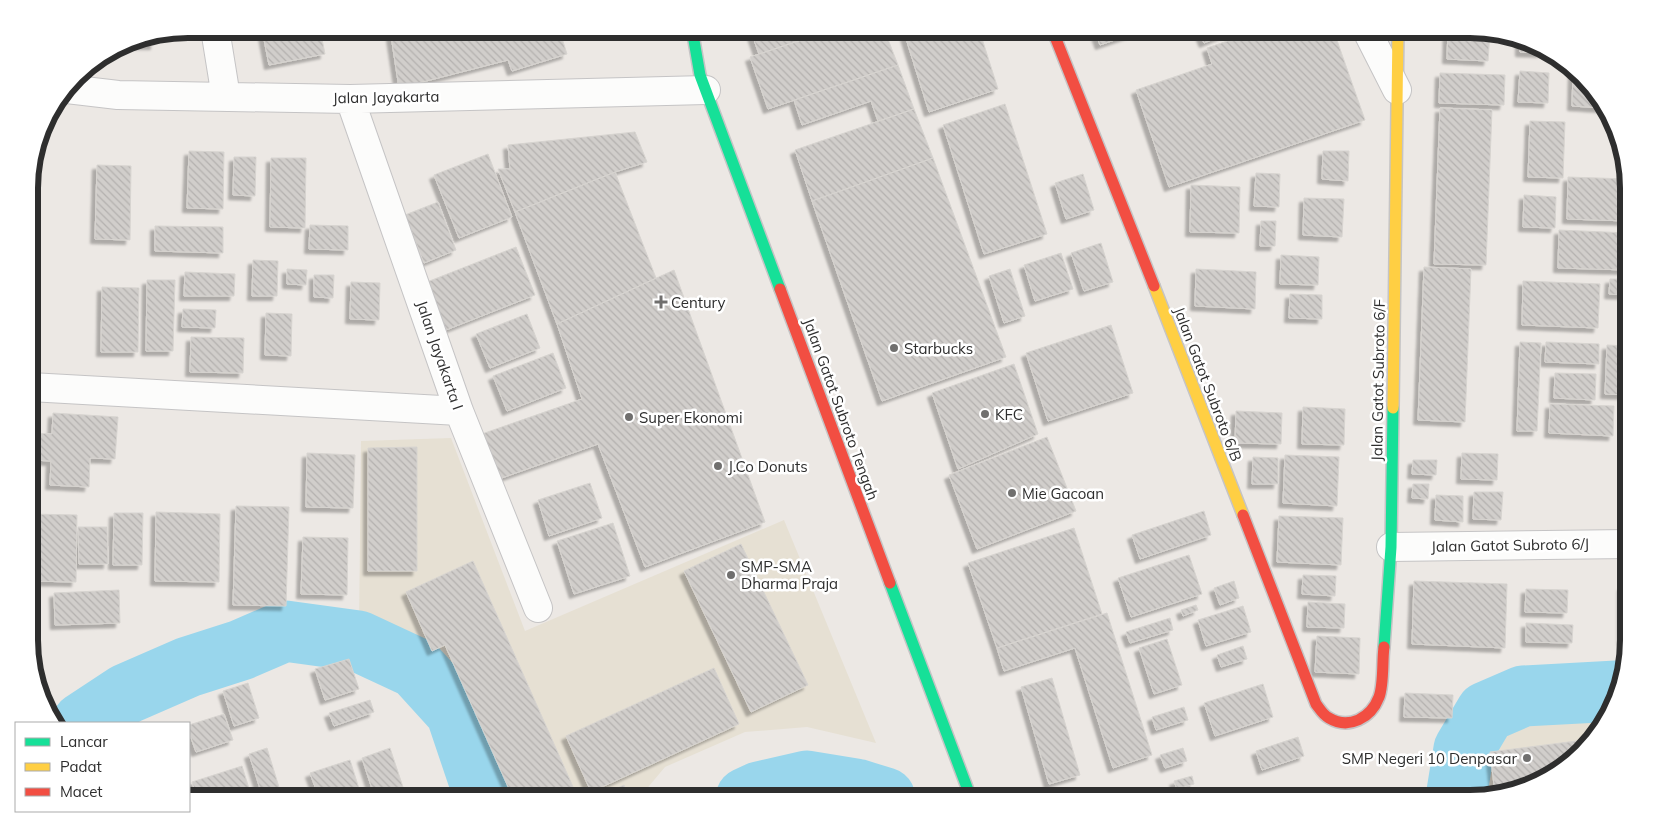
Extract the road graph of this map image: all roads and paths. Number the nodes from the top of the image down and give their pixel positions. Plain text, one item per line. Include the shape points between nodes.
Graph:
1 (1055, 37) edge
2 (1370, 37) edge
3 (1398, 37) edge
4 (216, 38) edge
5 (694, 38) edge
6 (682, 44) dead end
7 (703, 82) junction
8 (1397, 90) junction
9 (74, 91) edge
10 (226, 97) junction
11 (350, 99) junction
12 (38, 387) edge
13 (459, 411) junction
14 (1620, 544) edge
15 (1390, 547) junction
16 (538, 608) dead end
17 (1358, 721) joint
18 (967, 789) edge

1 - 17 main road, Jalan Gatot Subroto 6/B via 1316,704 1327,718 1339,724
2 - 8 street
3 - 8 main road, Jalan Gatot Subroto 6/F
4 - 10 street
5 - 7 main road, Jalan Gatot Subroto Tengah
6 - 7 main road
7 - 11 street, Jalan Jayakarta
7 - 18 main road, Jalan Gatot Subroto Tengah
8 - 15 main road, Jalan Gatot Subroto 6/F
9 - 10 street, Jalan Jayakarta
10 - 11 street, Jalan Jayakarta
11 - 13 street, Jalan Jayakarta I
12 - 13 street
13 - 16 street, Jalan Jayakarta I
14 - 15 street, Jalan Gatot Subroto 6/J
15 - 17 main road, Jalan Gatot Subroto 6/F via 1380,695 1372,712

